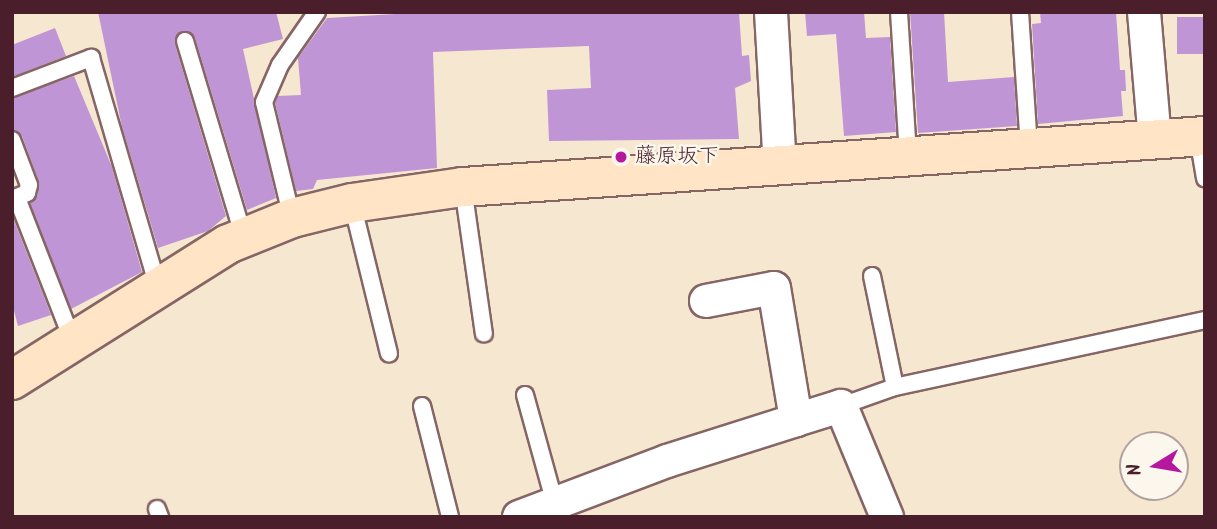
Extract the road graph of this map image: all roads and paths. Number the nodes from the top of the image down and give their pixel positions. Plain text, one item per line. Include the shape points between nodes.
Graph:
1 (317, 12) edge
2 (771, 12) edge
3 (898, 12) edge
4 (1020, 12) edge
5 (1144, 12) edge
6 (185, 41) dead end
7 (12, 88) edge
8 (1201, 137) edge
9 (12, 140) edge
10 (1155, 140) junction
11 (1029, 148) junction
12 (909, 159) junction
13 (780, 166) junction
14 (1205, 178) edge
15 (463, 187) junction
16 (15, 199) edge
17 (352, 203) junction
18 (292, 218) junction
19 (244, 238) junction
20 (872, 275) dead end
21 (158, 287) junction
22 (706, 300) dead end
23 (1205, 320) edge
24 (484, 334) dead end
25 (73, 344) junction
26 (389, 354) dead end
27 (12, 380) edge
28 (895, 387) junction
29 (526, 395) dead end
30 (422, 406) dead end
31 (841, 406) junction
32 (796, 420) junction
33 (555, 504) junction
34 (450, 517) edge
35 (519, 517) edge
36 (887, 517) edge

1 - 18 lane via 280,65 264,102
2 - 13 street
3 - 12 lane
4 - 11 lane
5 - 10 street
6 - 19 lane
7 - 21 lane via 91,58
8 - 10 street
8 - 14 lane
9 - 16 lane via 29,185 27,192
10 - 11 street
11 - 12 street
12 - 13 street
13 - 15 street
15 - 17 street
15 - 24 lane
16 - 25 lane
17 - 18 street
17 - 26 lane
18 - 19 street
19 - 21 street
20 - 28 lane
21 - 25 street
22 - 32 street via 774,288
23 - 28 lane
25 - 27 street
28 - 31 lane
29 - 33 lane
30 - 34 lane
31 - 32 street
31 - 36 street
32 - 33 street via 667,461
33 - 35 street

